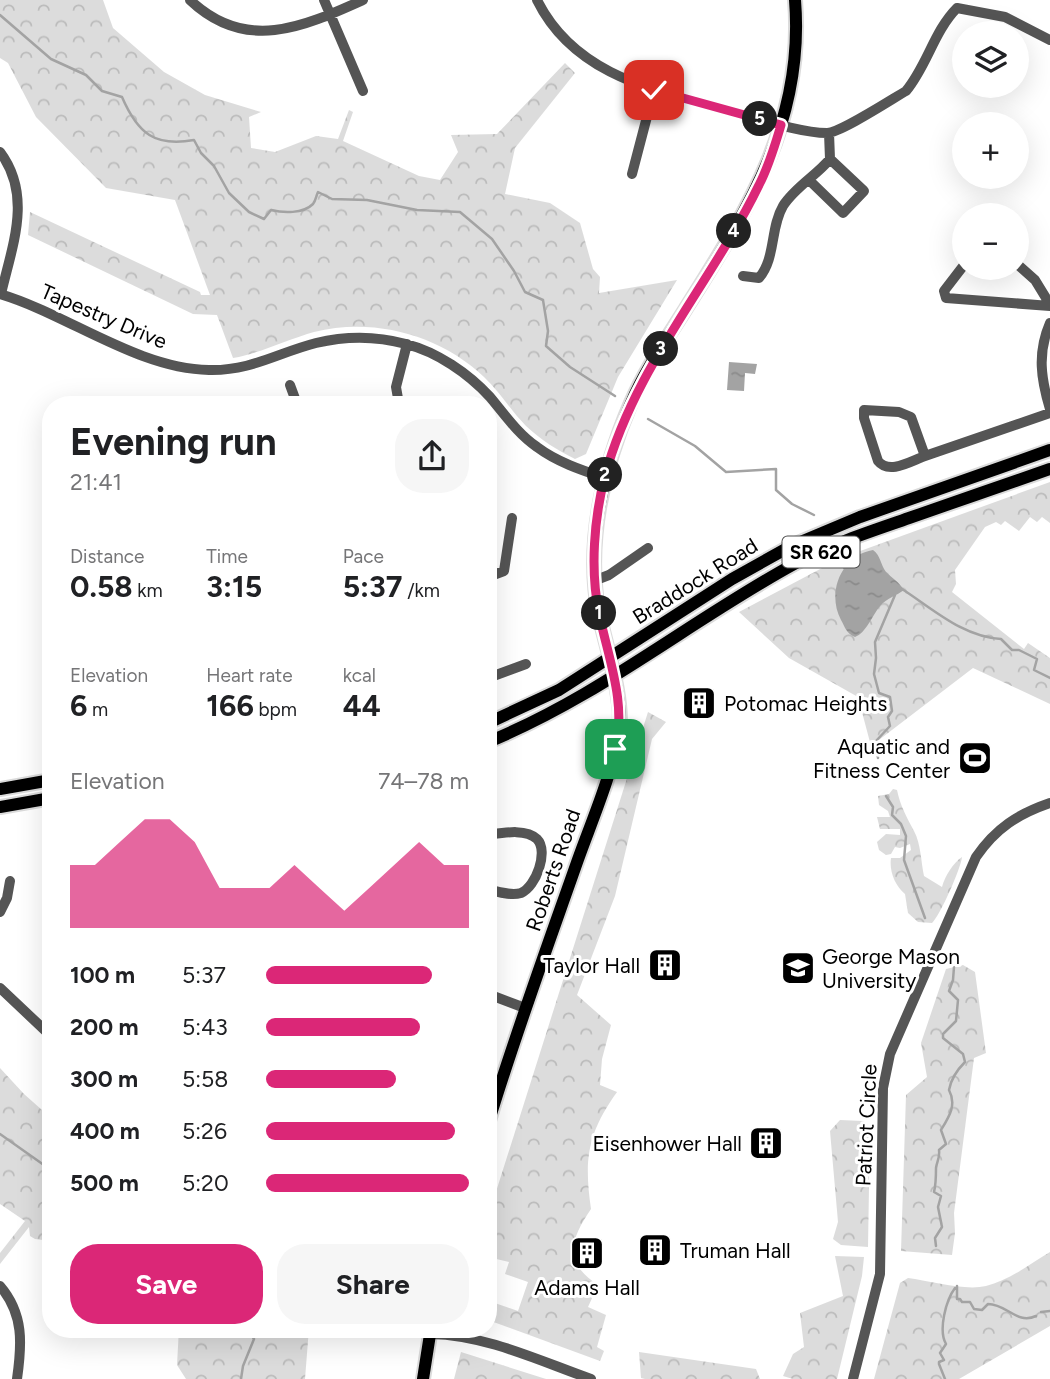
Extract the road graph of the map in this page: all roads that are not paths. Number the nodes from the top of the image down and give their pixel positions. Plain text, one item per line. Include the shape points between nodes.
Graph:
1 (190, 0) edge
2 (324, 0) edge
3 (363, 0) edge
4 (537, 0) edge
5 (795, 0) edge
6 (955, 4) edge
7 (330, 14) junction
8 (1050, 40) edge
9 (654, 90) junction
10 (363, 91) dead end
11 (781, 125) junction
12 (828, 133) junction
13 (0, 152) edge
14 (830, 159) junction
15 (632, 174) dead end
16 (809, 180) junction
17 (1029, 275) edge
18 (743, 276) dead end
19 (952, 280) edge
20 (1, 294) edge
21 (1050, 304) edge
22 (1050, 323) edge
23 (407, 344) junction
24 (290, 385) dead end
25 (295, 396) edge
26 (396, 396) edge
27 (488, 396) edge
28 (497, 407) edge
29 (1050, 411) edge
30 (1050, 450) edge
31 (925, 456) junction
32 (1050, 469) edge
33 (605, 478) junction
34 (512, 518) dead end
35 (648, 548) dead end
36 (497, 574) edge
37 (596, 580) junction
38 (608, 657) junction
39 (526, 664) dead end
40 (497, 675) edge
41 (613, 678) junction
42 (497, 716) edge
43 (497, 738) edge
44 (42, 782) edge
45 (0, 789) edge
46 (42, 800) edge
47 (1050, 803) edge
48 (0, 807) edge
49 (497, 833) edge
50 (10, 881) dead end
51 (497, 890) edge
52 (0, 912) edge
53 (0, 988) edge
54 (497, 997) edge
55 (526, 1008) junction
56 (42, 1028) edge
57 (497, 1097) edge
58 (0, 1286) edge
59 (430, 1338) edge
60 (465, 1338) edge
61 (17, 1379) edge
62 (423, 1379) edge
63 (591, 1379) edge
64 (853, 1379) edge

1 - 7 street via 222,22 252,30 285,30
2 - 7 street
3 - 7 street
4 - 9 street via 576,51 613,75
5 - 11 main road, Roberts Road via 793,72
6 - 8 street via 1005,17
6 - 12 street via 906,90
7 - 10 street
9 - 11 street
9 - 15 street
11 - 12 street
11 - 33 main road, Roberts Road via 746,212 632,400
12 - 14 street
13 - 20 street via 19,196 18,224
14 - 16 street
14 - 16 street via 864,191 843,213
16 - 18 street via 784,204 775,223 766,270 759,278
17 - 21 street
19 - 21 street via 944,291 946,298
20 - 23 street, Tapestry Drive via 153,359 192,369 249,366 333,340 380,339
22 - 29 street via 1041,365
23 - 26 street
23 - 27 street, Tapestry Drive via 445,361
24 - 25 street
28 - 33 street, Tapestry Drive via 537,448
29 - 31 street
30 - 38 main road, Braddock Road / SR 620 via 860,516 791,546
31 - 31 street via 889,468 882,466 864,410 911,416
32 - 41 main road, Braddock Road / SR 620 via 800,561
33 - 37 main road, Roberts Road via 596,531
34 - 36 street via 504,571
35 - 37 street
37 - 38 main road, Roberts Road
38 - 41 main road, Roberts Road
38 - 42 main road, Braddock Road / SR 620 via 559,690
39 - 40 street
41 - 43 main road, Braddock Road / SR 620
41 - 55 main road, Roberts Road via 620,716 615,749
44 - 45 main road
46 - 48 main road
47 - 64 street, Patriot Circle via 1007,823 976,857 890,1054 883,1088 880,1274
49 - 51 street via 535,836 541,845 535,879 528,890 518,894
50 - 52 street
53 - 56 street
54 - 55 street
55 - 57 main road, Roberts Road
58 - 61 street via 19,1322 22,1345
59 - 62 main road
60 - 63 street

